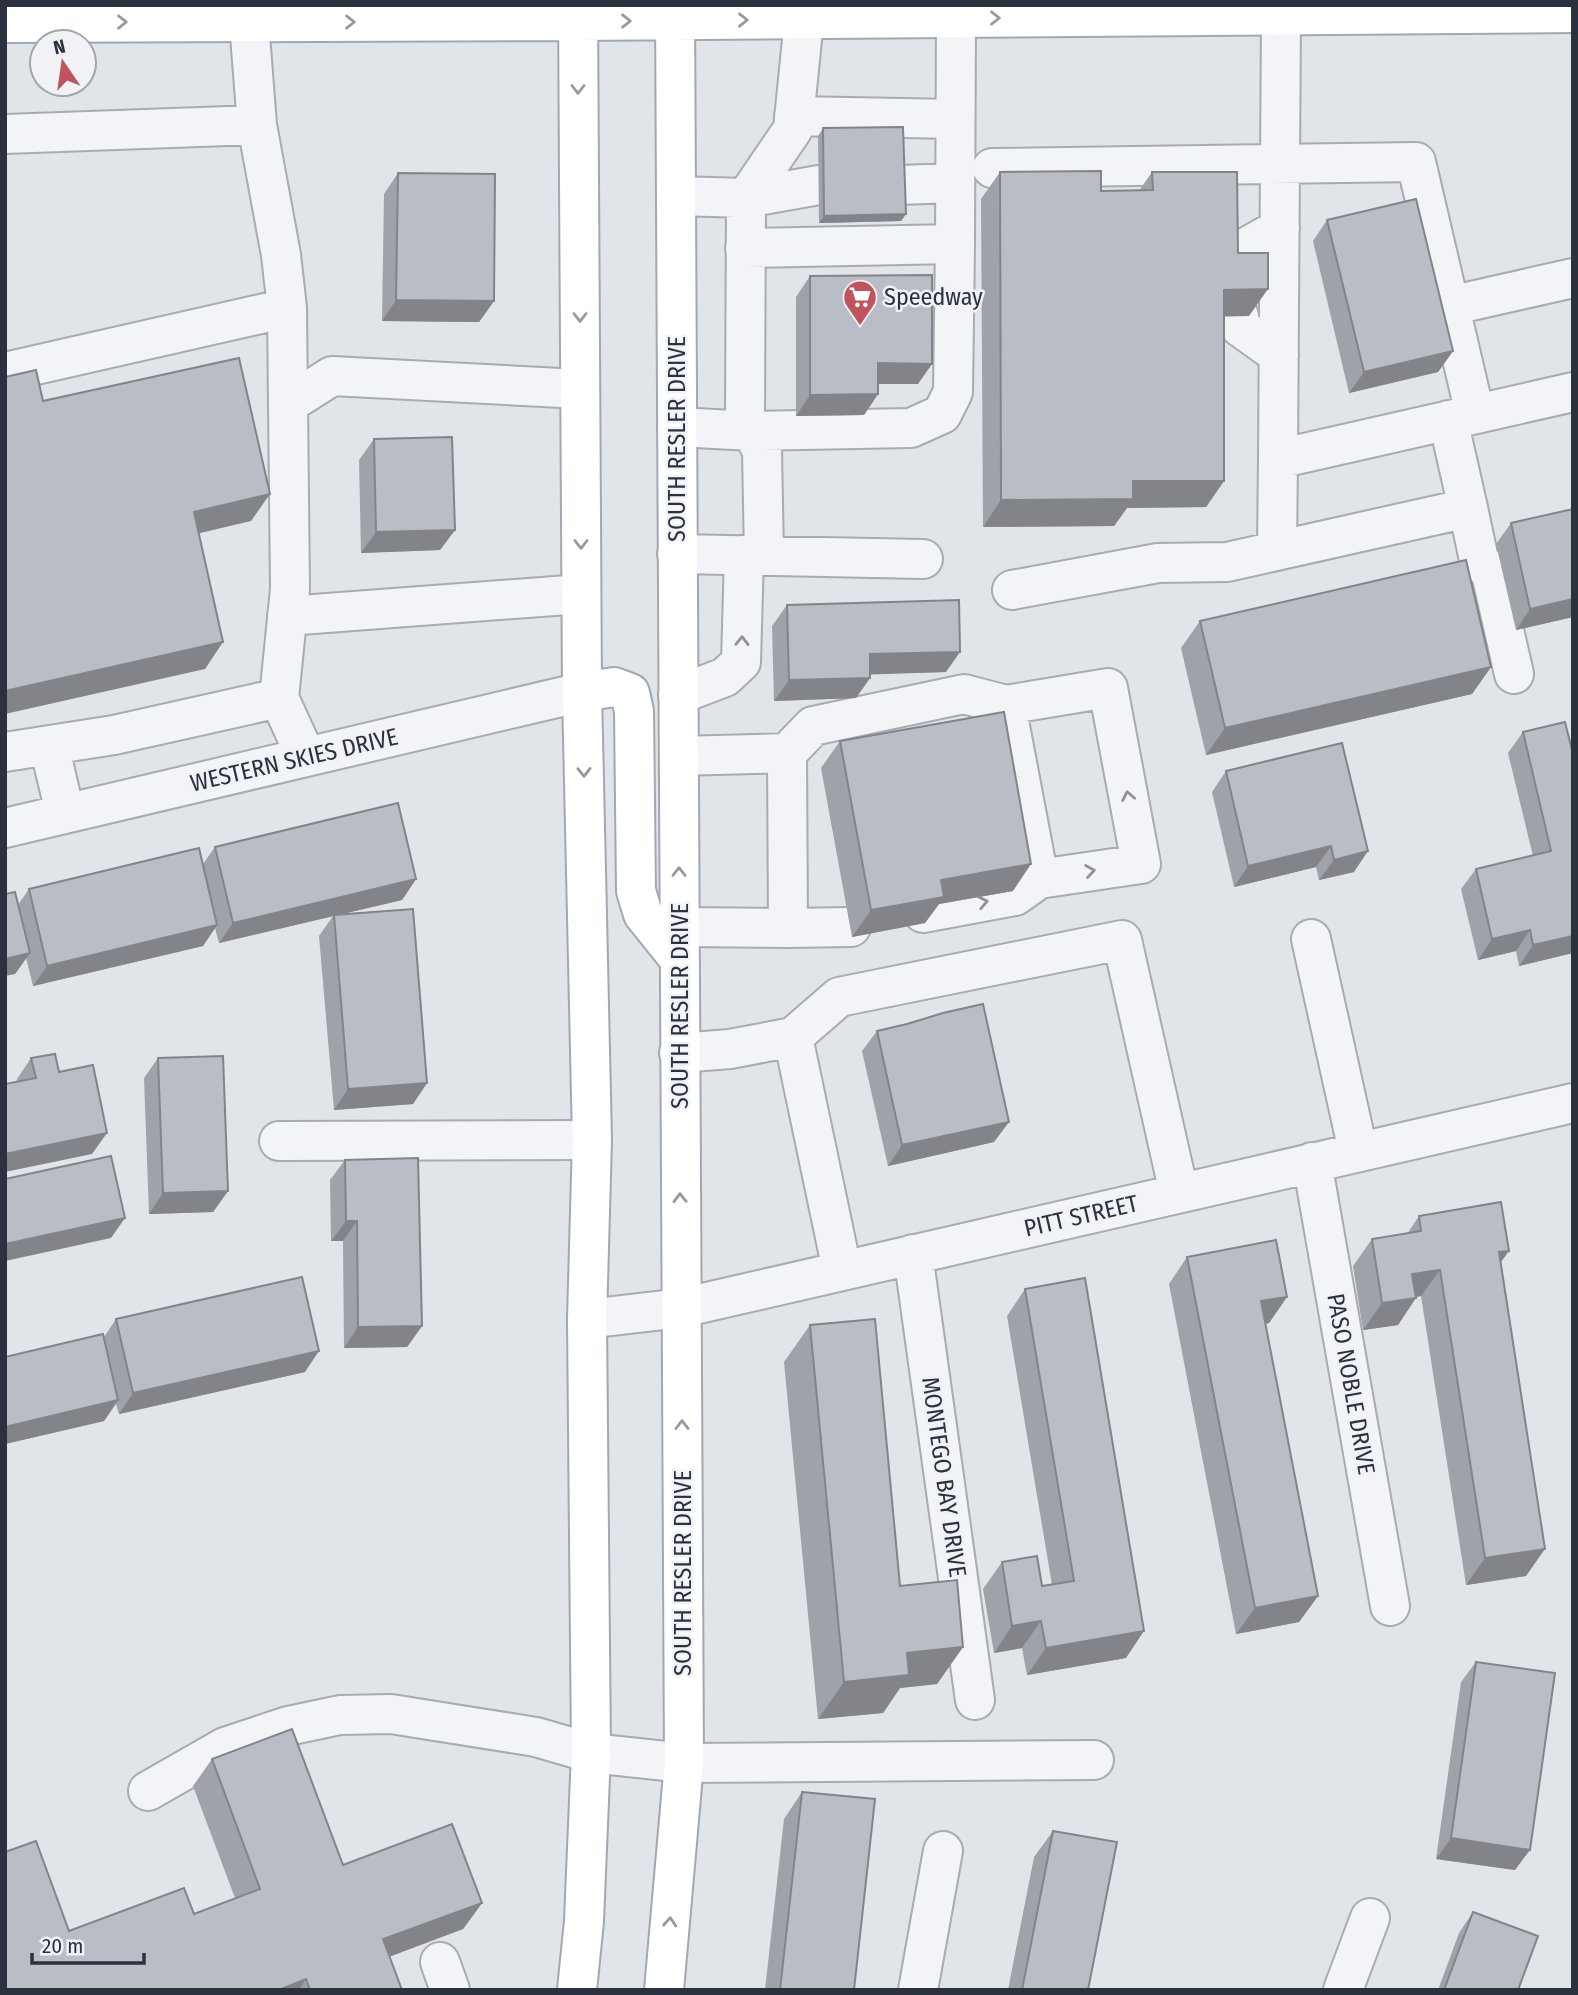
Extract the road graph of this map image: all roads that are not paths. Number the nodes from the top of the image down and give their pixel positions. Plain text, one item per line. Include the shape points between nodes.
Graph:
1 (577, 13) edge
2 (674, 13) edge
3 (1573, 13) edge
4 (1281, 16) junction
5 (956, 18) junction
6 (804, 20) junction
7 (249, 22) junction
8 (5, 23) edge
9 (794, 116) junction
10 (955, 119) junction
11 (257, 125) junction
12 (5, 134) edge
13 (1280, 165) junction
14 (992, 168) dead end
15 (955, 183) junction
16 (819, 185) dead end
17 (899, 186) edge
18 (676, 196) junction
19 (746, 198) junction
20 (1280, 228) junction
21 (955, 244) junction
22 (745, 248) junction
23 (1573, 278) edge
24 (1467, 302) dead end
25 (288, 308) junction
26 (1279, 355) junction
27 (5, 372) edge
28 (580, 389) junction
29 (1573, 392) edge
30 (288, 404) junction
31 (1462, 417) junction
32 (677, 426) junction
33 (752, 431) junction
34 (1278, 459) junction
35 (1468, 508) junction
36 (1277, 550) junction
37 (677, 554) junction
38 (754, 556) junction
39 (923, 559) dead end
40 (1012, 590) dead end
41 (581, 594) junction
42 (287, 616) junction
43 (1514, 674) dead end
44 (582, 692) junction
45 (678, 695) junction
46 (279, 698) junction
47 (1006, 705) junction
48 (49, 745) junction
49 (5, 752) edge
50 (788, 753) junction
51 (678, 756) junction
52 (306, 757) junction
53 (65, 813) junction
54 (5, 828) edge
55 (1039, 879) junction
56 (923, 913) edge
57 (850, 927) dead end
58 (788, 928) junction
59 (1311, 939) dead end
60 (680, 943) junction
61 (793, 1037) junction
62 (679, 1054) junction
63 (1573, 1103) edge
64 (592, 1140) junction
65 (279, 1141) dead end
66 (1357, 1151) junction
67 (1312, 1162) junction
68 (1179, 1193) junction
69 (914, 1254) junction
70 (842, 1270) junction
71 (681, 1308) junction
72 (587, 1319) junction
73 (1390, 1606) dead end
74 (975, 1700) dead end
75 (591, 1753) junction
76 (1094, 1760) dead end
77 (684, 1763) junction
78 (148, 1791) dead end
79 (943, 1851) dead end
80 (1370, 1918) dead end
81 (577, 1990) edge
82 (664, 1990) edge
83 (918, 1990) edge
84 (1343, 1990) edge

1 -> 2 main road
7 -> 1 main road
1 -> 28 main road
2 -> 6 main road
2 - 18 main road, SOUTH RESLER DRIVE
3 - 4 main road
5 -> 4 main road
4 - 13 street
5 - 6 main road
5 - 10 street
6 - 9 street
8 -> 7 main road
7 - 11 street
9 - 10 street
9 - 19 street via 793,129
10 - 15 street
11 - 12 street
11 - 25 street
13 - 14 street
13 - 20 street
13 - 31 street via 1416,162
15 - 17 street
15 - 21 street
16 - 19 street
18 - 19 street
18 - 32 main road, SOUTH RESLER DRIVE
19 - 22 street
20 - 26 street
20 - 26 street via 1238,252 1240,327
21 - 22 street
21 - 33 street via 953,392 942,414 911,428
22 - 33 street via 745,418
23 - 24 street
25 - 27 street
25 - 30 street
26 - 34 street
28 - 30 street via 332,376
28 -> 41 main road
29 - 31 street
30 - 42 street
31 - 34 street
31 - 35 street
32 - 33 street
32 - 37 main road, SOUTH RESLER DRIVE
33 - 38 street via 762,451
34 - 36 street
35 - 36 street
35 - 43 street via 1479,559 1491,573
36 - 40 street via 1227,562 1158,563
37 - 38 street
37 - 45 main road, SOUTH RESLER DRIVE
38 - 39 street
45 -> 38 street via 725,677 741,662
41 - 42 street
41 - 44 main road
42 - 46 street
44 - 52 street, WESTERN SKIES DRIVE
44 - 60 main road via 614,687 629,693 634,711 636,891 643,914
44 -> 64 main road
45 - 51 main road, SOUTH RESLER DRIVE
46 - 48 street
46 - 52 street
47 - 50 street via 964,694 813,726
47 - 55 street
55 -> 47 street via 1141,864 1108,688
48 - 49 street
48 - 53 street
50 - 51 street
50 - 58 street
60 -> 51 main road, SOUTH RESLER DRIVE
52 - 53 street, WESTERN SKIES DRIVE
53 - 54 street, WESTERN SKIES DRIVE
56 -> 55 street via 1016,896
57 - 58 street
58 - 60 street
59 - 66 street
60 - 62 main road, SOUTH RESLER DRIVE
61 - 62 street
61 - 68 street via 839,997 1122,940
61 - 70 street
71 -> 62 main road, SOUTH RESLER DRIVE
63 - 66 street, PITT STREET
64 - 65 street
64 - 72 main road
66 - 67 street, PITT STREET
67 - 68 street, PITT STREET
67 - 73 street, PASO NOBLE DRIVE
68 - 69 street, PITT STREET
69 - 70 street, PITT STREET
69 - 74 street, MONTEGO BAY DRIVE
70 - 71 street, PITT STREET
71 - 72 street, PITT STREET
77 -> 71 main road, SOUTH RESLER DRIVE
72 - 75 main road
75 - 77 street
75 - 78 street via 536,1737 391,1714 340,1715 225,1747
75 - 81 main road
76 - 77 street
82 -> 77 main road, SOUTH RESLER DRIVE
79 - 83 street
80 - 84 street

